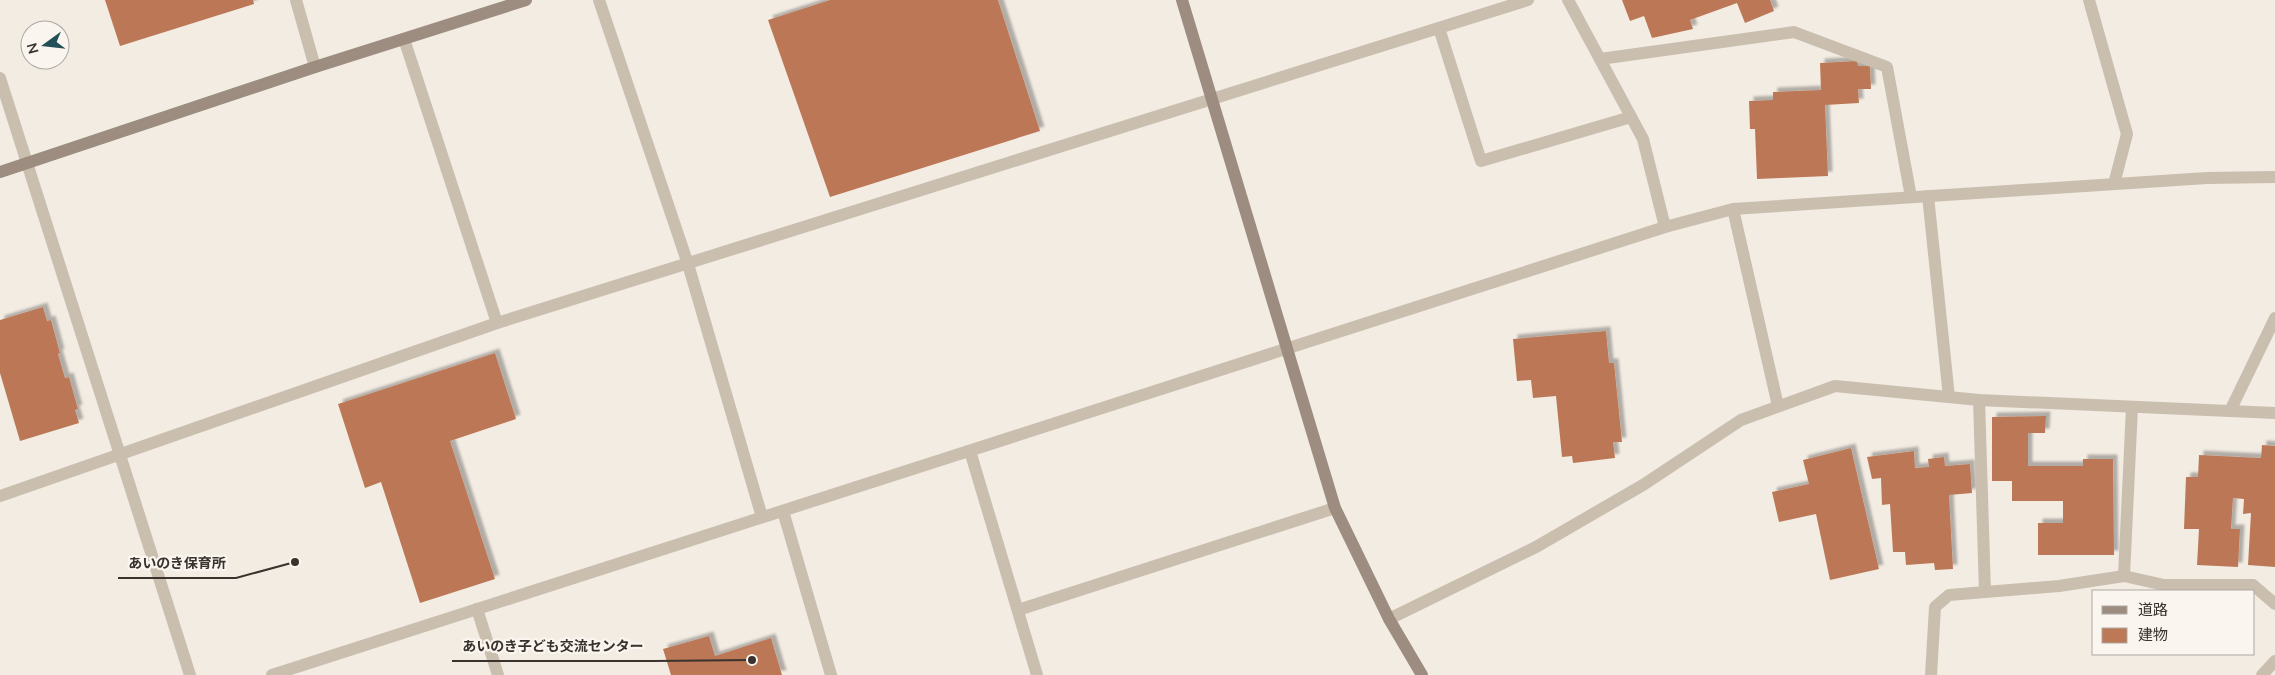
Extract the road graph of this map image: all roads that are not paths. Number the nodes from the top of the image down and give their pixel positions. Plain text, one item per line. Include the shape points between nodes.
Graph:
1 (296, 0) edge
2 (526, 0) edge
3 (599, 0) edge
4 (1182, 0) edge
5 (1528, 0) edge
6 (1568, 0) edge
7 (2088, 0) edge
8 (1439, 28) junction
9 (404, 39) junction
10 (1600, 59) junction
11 (315, 67) junction
12 (0, 78) edge
13 (1212, 99) junction
14 (1630, 117) junction
15 (26, 164) junction
16 (0, 172) edge
17 (2275, 177) edge
18 (2114, 184) junction
19 (1928, 196) junction
20 (1911, 197) junction
21 (1733, 209) junction
22 (1665, 227) junction
23 (688, 264) junction
24 (2275, 318) edge
25 (497, 323) junction
26 (1288, 349) junction
27 (1948, 397) junction
28 (1979, 400) junction
29 (1778, 406) junction
30 (2132, 407) junction
31 (2230, 411) junction
32 (2275, 413) edge
33 (970, 451) junction
34 (119, 456) junction
35 (0, 496) edge
36 (1335, 508) junction
37 (783, 511) junction
38 (762, 517) junction
39 (2124, 576) junction
40 (1985, 592) junction
41 (2275, 604) edge
42 (477, 609) junction
43 (1018, 610) junction
44 (1389, 618) junction
45 (2275, 661) edge
46 (190, 675) edge
47 (272, 675) edge
48 (498, 675) edge
49 (831, 675) edge
50 (1037, 675) edge
51 (1422, 675) edge
52 (1931, 675) edge
53 (2262, 675) edge

1 - 11 street
2 - 9 street
3 - 23 street
4 - 13 street
5 - 8 street
6 - 10 street
7 - 18 street via 2127,134
8 - 13 street
8 - 14 street via 1481,161
9 - 11 street
9 - 25 street
10 - 14 street
10 - 20 street via 1794,32 1887,66
11 - 15 street
12 - 15 street
13 - 23 street
13 - 26 street
14 - 22 street via 1643,140
15 - 16 street
15 - 34 street
17 - 18 street
18 - 19 street
19 - 20 street
19 - 27 street
20 - 21 street
21 - 22 street
21 - 29 street
22 - 26 street
23 - 25 street
23 - 38 street
24 - 31 street
25 - 34 street
26 - 33 street
26 - 36 street
27 - 28 street
27 - 29 street via 1835,386
28 - 30 street
28 - 40 street
29 - 44 street via 1741,420 1643,485 1536,547
30 - 31 street
30 - 39 street
31 - 32 street
33 - 37 street
33 - 43 street
34 - 35 street
34 - 46 street
36 - 43 street
36 - 44 street
37 - 38 street
37 - 49 street
38 - 42 street
39 - 40 street via 2059,586
39 - 41 street via 2164,585 2253,585
40 - 52 street via 1949,595 1935,606
42 - 47 street
42 - 48 street
43 - 50 street
44 - 51 street
45 - 53 street

